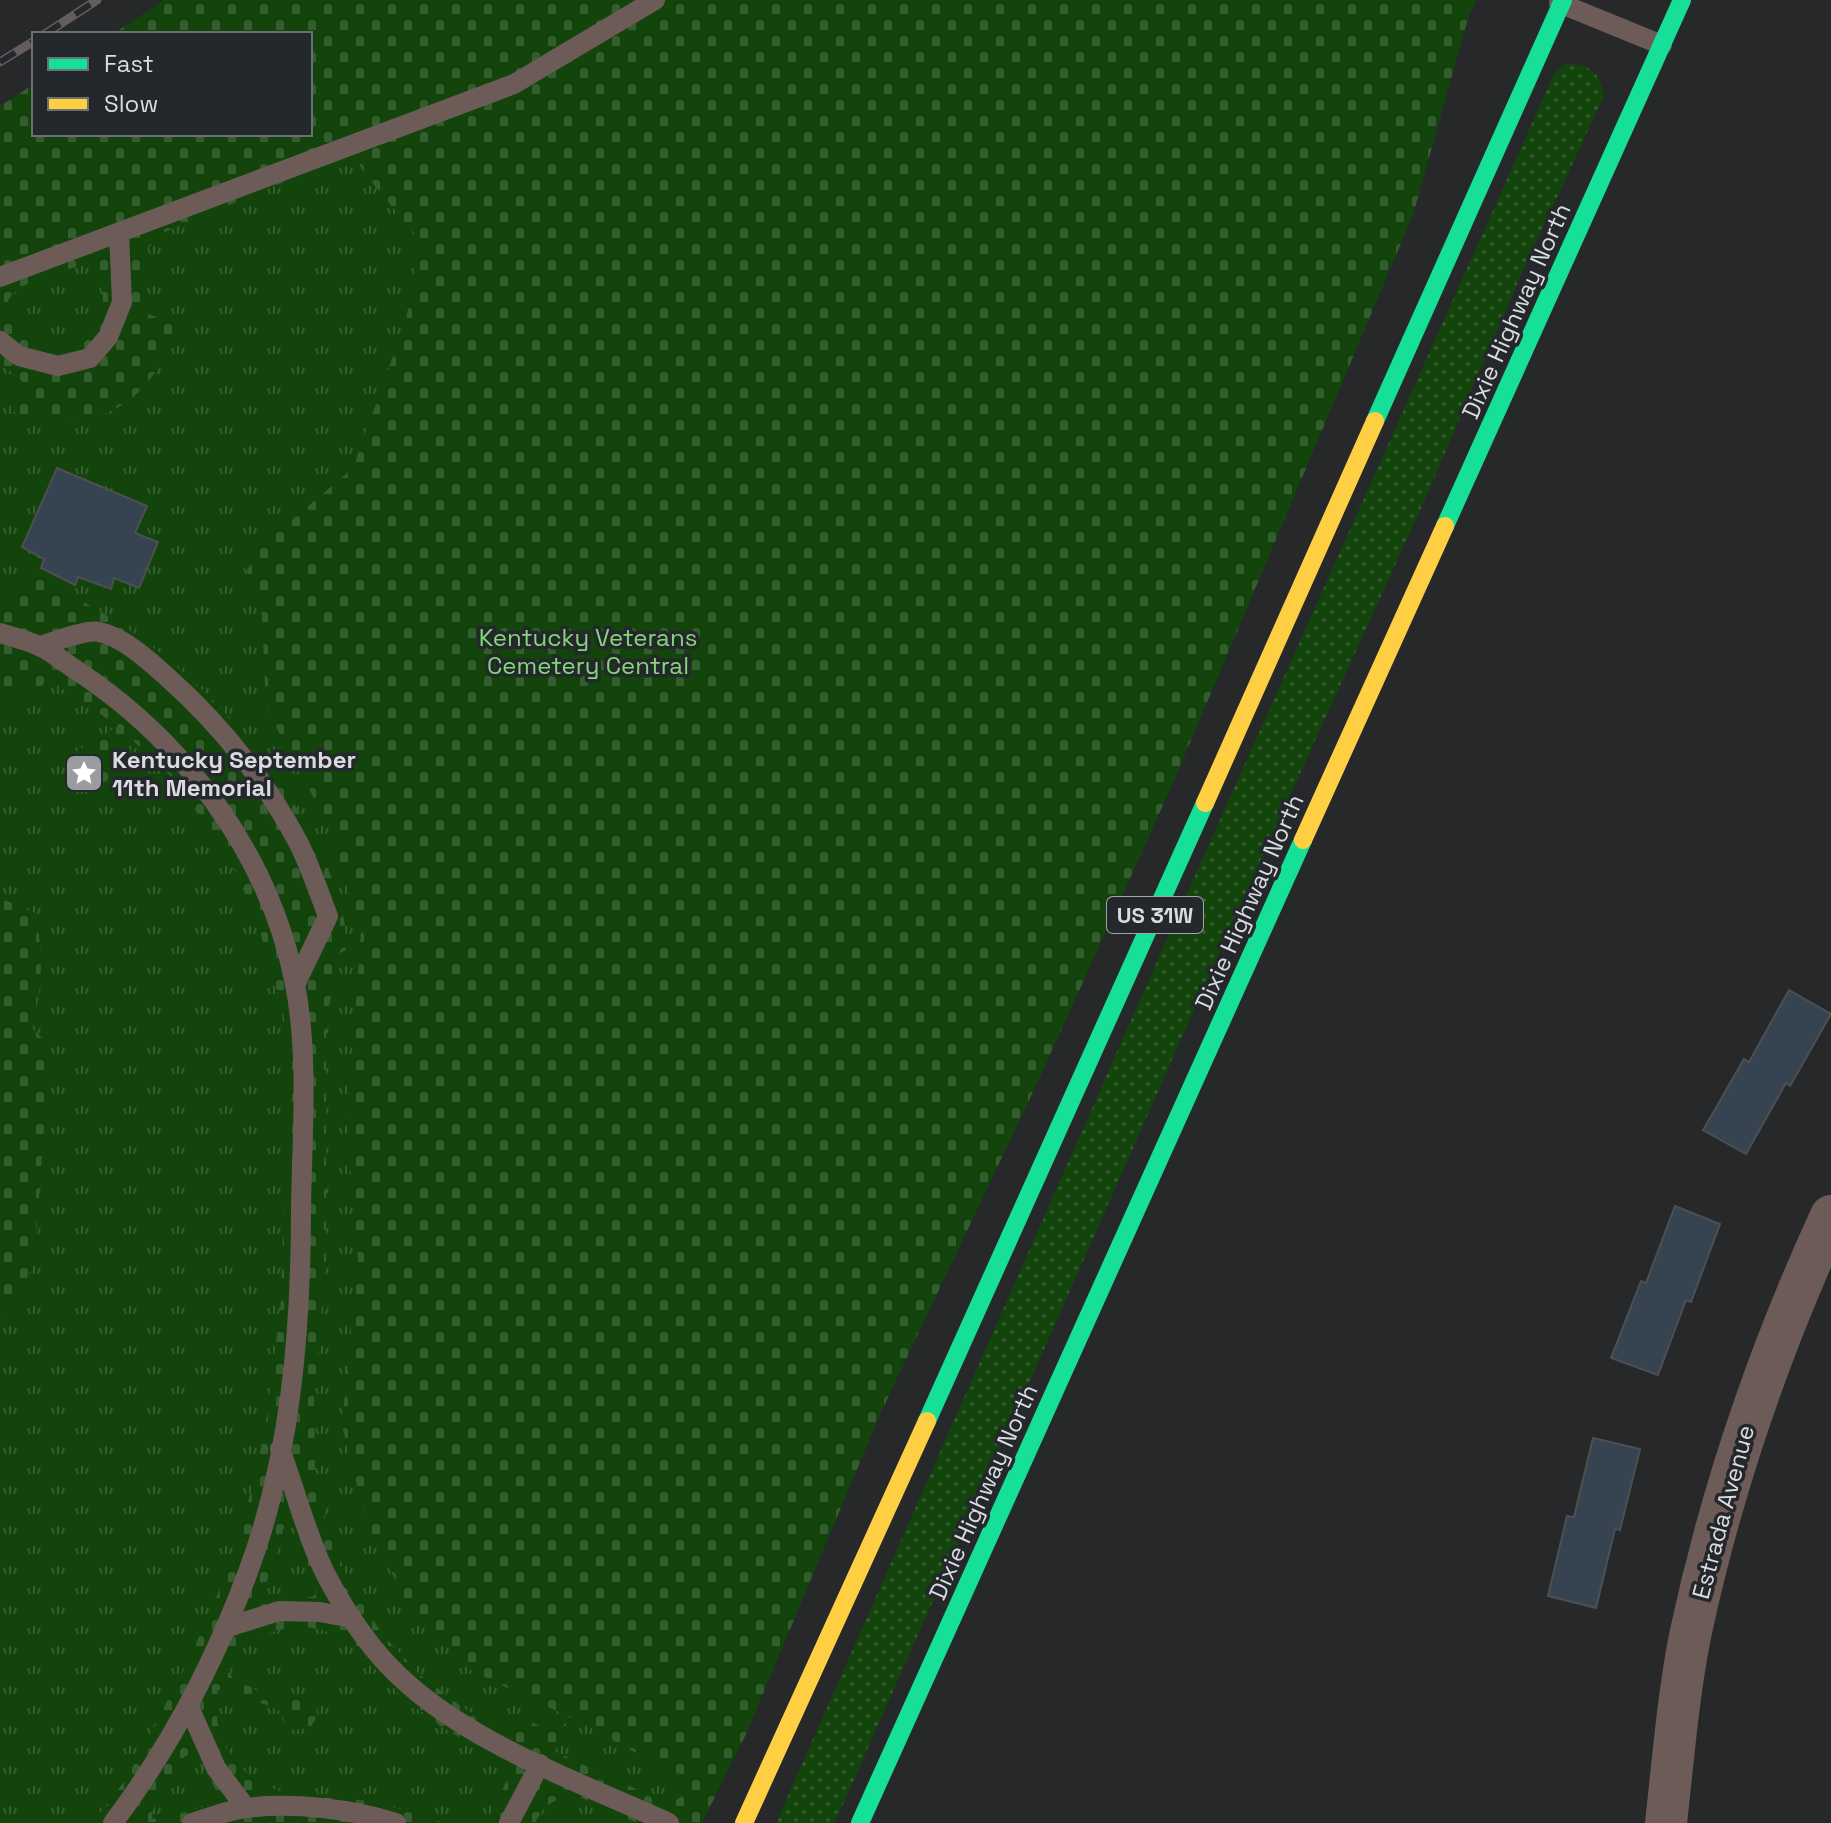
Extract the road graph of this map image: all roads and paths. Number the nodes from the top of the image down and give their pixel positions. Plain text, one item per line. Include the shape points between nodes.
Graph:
1 (656, 0) edge
2 (1682, 0) edge
3 (1559, 1) edge
4 (1662, 45) junction
5 (119, 233) junction
6 (0, 277) edge
7 (0, 341) edge
8 (0, 633) edge
9 (40, 646) junction
10 (295, 985) junction
11 (1831, 1216) edge
12 (280, 1449) junction
13 (352, 1618) junction
14 (225, 1628) junction
15 (189, 1707) junction
16 (540, 1764) junction
17 (246, 1808) junction
18 (113, 1823) edge
19 (192, 1823) edge
20 (396, 1823) edge
21 (509, 1823) edge
22 (669, 1823) edge
23 (744, 1823) edge
24 (860, 1823) edge
25 (1666, 1823) edge

1 - 5 lane via 514,84
2 - 4 highway, Dixie Highway North
3 - 4 lane
3 - 23 highway, US 31W via 1073,1099
4 - 24 highway, Dixie Highway North
5 - 6 lane
5 - 7 lane via 122,302 108,337 90,358 58,366 19,356
8 - 9 lane
9 - 10 lane via 157,734 207,791 252,862
9 - 10 lane via 96,631 115,638 148,660 227,736 299,845 328,916
10 - 12 lane via 302,1065 301,1290
11 - 25 street, Estrada Avenue via 1767,1366 1730,1475 1690,1637
12 - 13 lane via 325,1573
12 - 14 lane via 249,1569
13 - 14 lane via 279,1611
13 - 16 lane via 388,1665 428,1700 473,1731
14 - 15 lane
15 - 17 lane via 216,1768
15 - 18 lane
16 - 21 lane
16 - 22 lane
17 - 19 lane
17 - 20 lane via 317,1807

